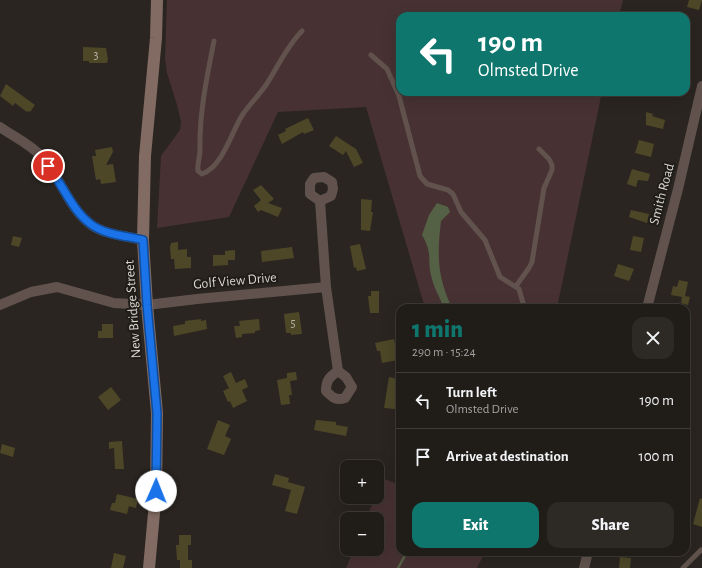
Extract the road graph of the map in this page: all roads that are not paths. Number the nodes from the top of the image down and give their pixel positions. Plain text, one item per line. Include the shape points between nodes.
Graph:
1 (157, 0) edge
2 (302, 31) dead end
3 (214, 41) dead end
4 (371, 55) dead end
5 (702, 86) edge
6 (396, 88) edge
7 (400, 96) edge
8 (0, 127) edge
9 (539, 149) dead end
10 (320, 200) dead end
11 (143, 240) junction
12 (516, 286) junction
13 (326, 287) junction
14 (524, 304) edge
15 (648, 304) edge
16 (147, 305) junction
17 (0, 306) edge
18 (338, 371) dead end
19 (701, 550) dead end
20 (587, 556) edge
21 (149, 568) edge
22 (584, 568) edge
23 (684, 568) edge

1 - 11 street, New Bridge Street via 145,156
2 - 3 lane via 242,115 212,169 202,174 198,171 197,165 201,118
4 - 6 lane via 387,69
5 - 15 street, Smith Road
7 - 12 lane via 420,176 427,184 453,194 462,212 485,240 500,277
8 - 11 street via 29,145 42,157 78,211 93,226
9 - 12 lane via 549,159 552,170 544,188 532,262
10 - 13 street
11 - 16 street, New Bridge Street
12 - 14 lane
13 - 16 street, Golf View Drive
13 - 18 street
16 - 17 street, Golf View Drive via 114,303 57,287 31,292
16 - 21 street, New Bridge Street via 157,423 156,491
19 - 23 lane
20 - 22 street

